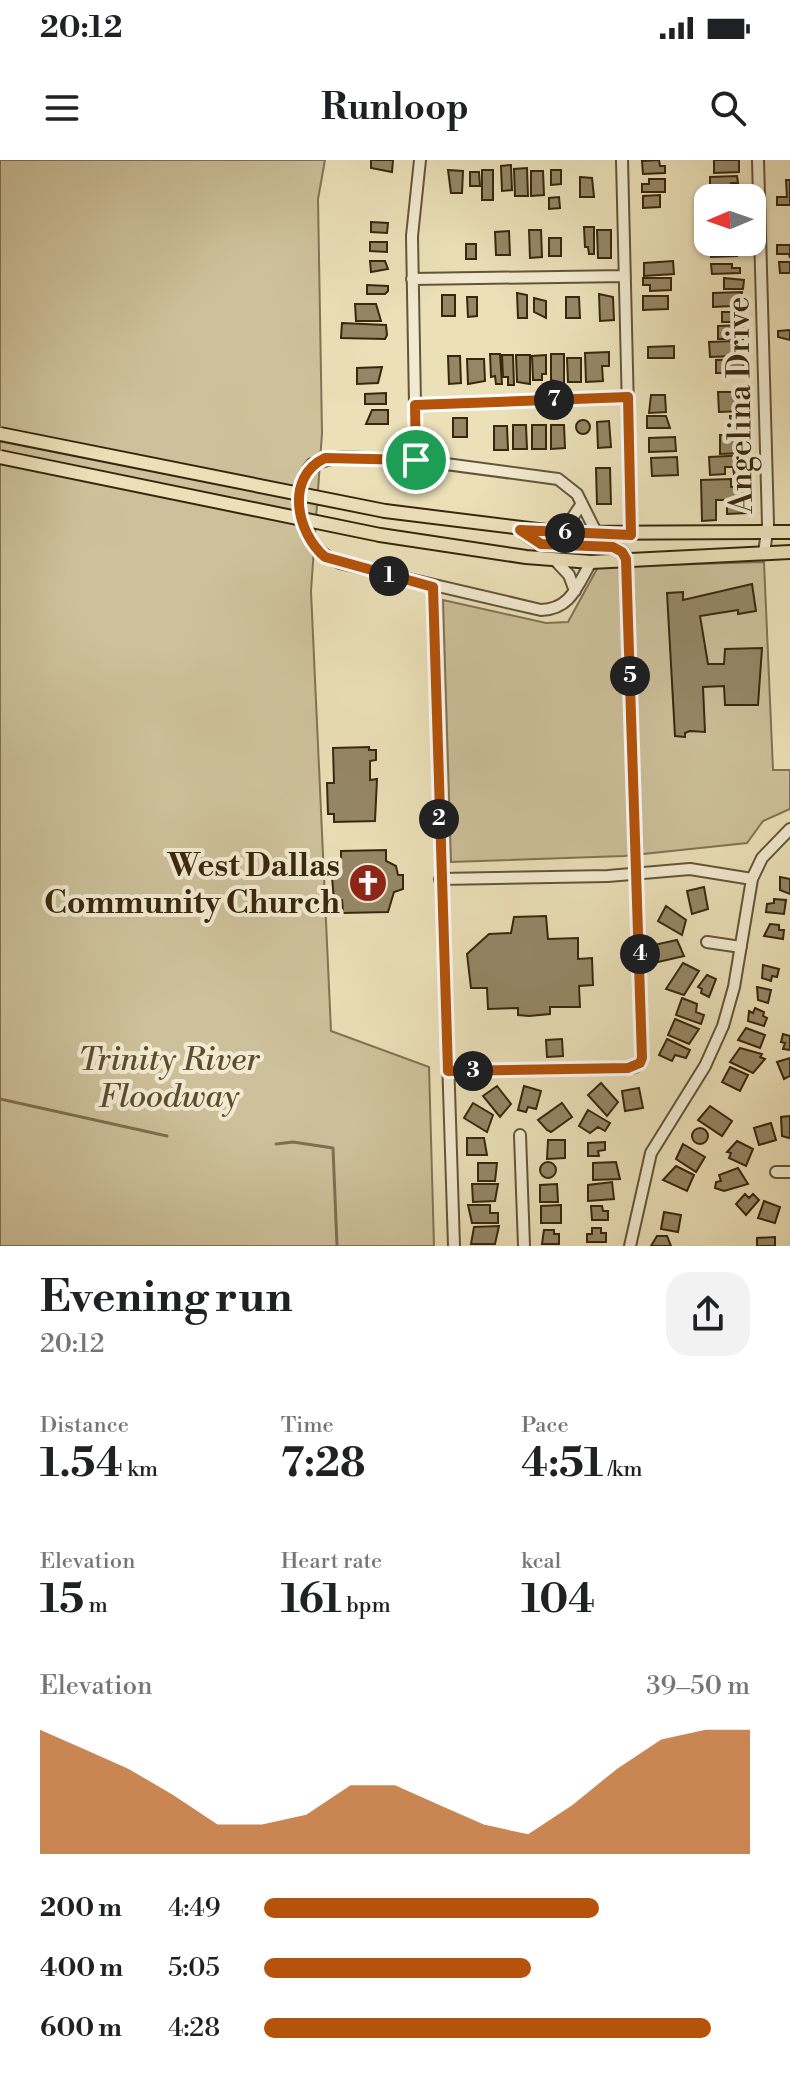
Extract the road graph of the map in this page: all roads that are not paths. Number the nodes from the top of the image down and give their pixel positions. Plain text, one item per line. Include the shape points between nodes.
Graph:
1 (420, 160) edge
2 (622, 160) edge
3 (758, 160) edge
4 (625, 276) junction
5 (412, 279) junction
6 (628, 397) junction
7 (415, 405) junction
8 (0, 434) edge
9 (0, 457) edge
10 (416, 460) junction
11 (581, 505) junction
12 (520, 530) junction
13 (790, 532) edge
14 (562, 533) junction
15 (766, 533) junction
16 (597, 534) junction
17 (631, 535) junction
18 (790, 552) edge
19 (764, 553) junction
20 (554, 559) junction
21 (626, 559) junction
22 (591, 562) junction
23 (433, 587) junction
24 (575, 591) junction
25 (790, 829) edge
26 (637, 872) junction
27 (440, 879) junction
28 (752, 879) junction
29 (707, 942) dead end
30 (741, 947) junction
31 (448, 1071) junction
32 (520, 1135) dead end
33 (776, 1172) dead end
34 (790, 1172) edge
35 (454, 1246) edge
36 (524, 1246) edge
37 (630, 1246) edge

1 - 5 street
2 - 4 street
3 - 15 street, Angelina Drive
4 - 5 street
4 - 6 street
5 - 7 street
6 - 7 street
6 - 17 street
7 - 10 street
8 - 12 main road, bridge via 385,511
9 - 20 main road, bridge via 380,535
10 - 11 street via 558,479 571,486
10 - 23 street via 340,457 312,464 300,483 302,525 312,546 325,557
11 - 14 street
11 - 16 street
12 - 14 main road
12 - 21 main road via 541,544 613,547
13 - 15 main road
14 - 16 main road
15 - 17 main road
15 - 19 street, Angelina Drive
16 - 17 main road
18 - 19 main road
19 - 21 main road
20 - 22 main road
20 - 24 street
21 - 22 main road
21 - 26 street
22 - 24 street
23 - 24 street via 541,610 557,609
23 - 27 street
25 - 28 street via 762,858
26 - 27 street
26 - 28 street via 690,869
26 - 31 street via 640,1063 628,1068
27 - 31 street
28 - 30 street
29 - 30 street
30 - 37 street via 723,1026 705,1066 651,1153
31 - 35 street
32 - 36 street
33 - 34 street

